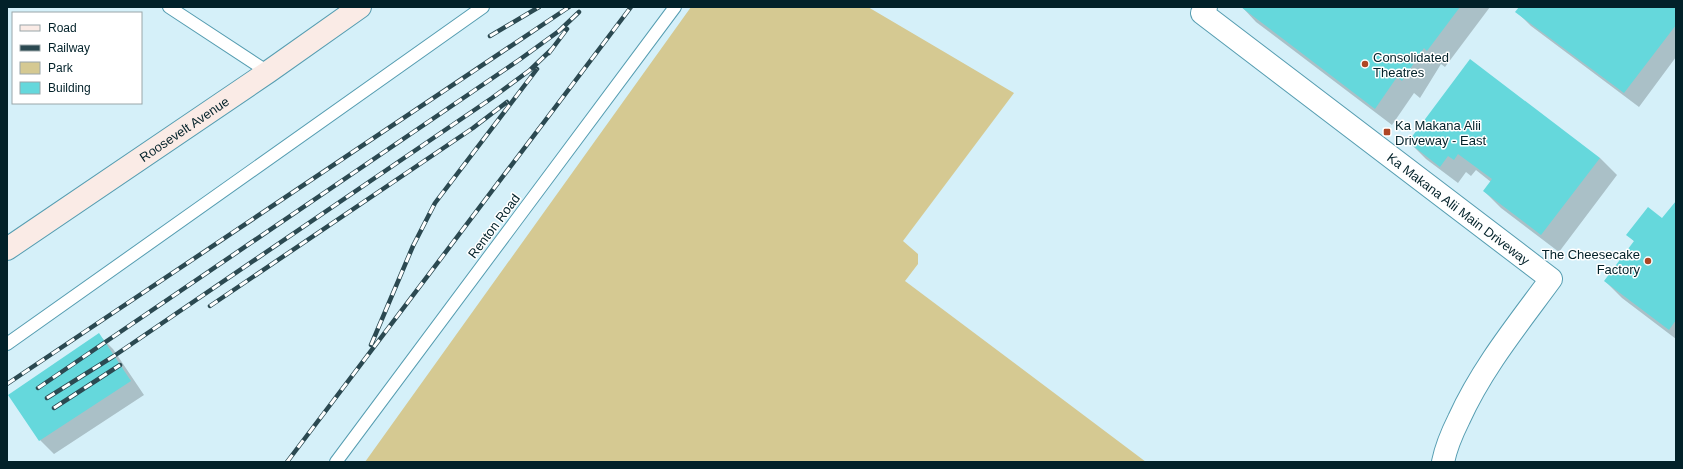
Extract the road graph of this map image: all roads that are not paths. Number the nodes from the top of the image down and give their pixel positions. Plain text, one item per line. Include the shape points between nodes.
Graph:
1 (169, 7) edge
2 (360, 7) edge
3 (483, 7) edge
4 (675, 7) edge
5 (1206, 7) edge
6 (268, 72) junction
7 (7, 249) edge
8 (7, 344) edge
9 (336, 462) edge
10 (1443, 462) edge

1 - 6 lane
2 - 6 main road, Roosevelt Avenue
3 - 8 lane
4 - 9 lane, Renton Road
5 - 10 street, Ka Makana Alii Main Driveway via 1202,13 1551,279 1476,385 1448,444
6 - 7 main road, Roosevelt Avenue

